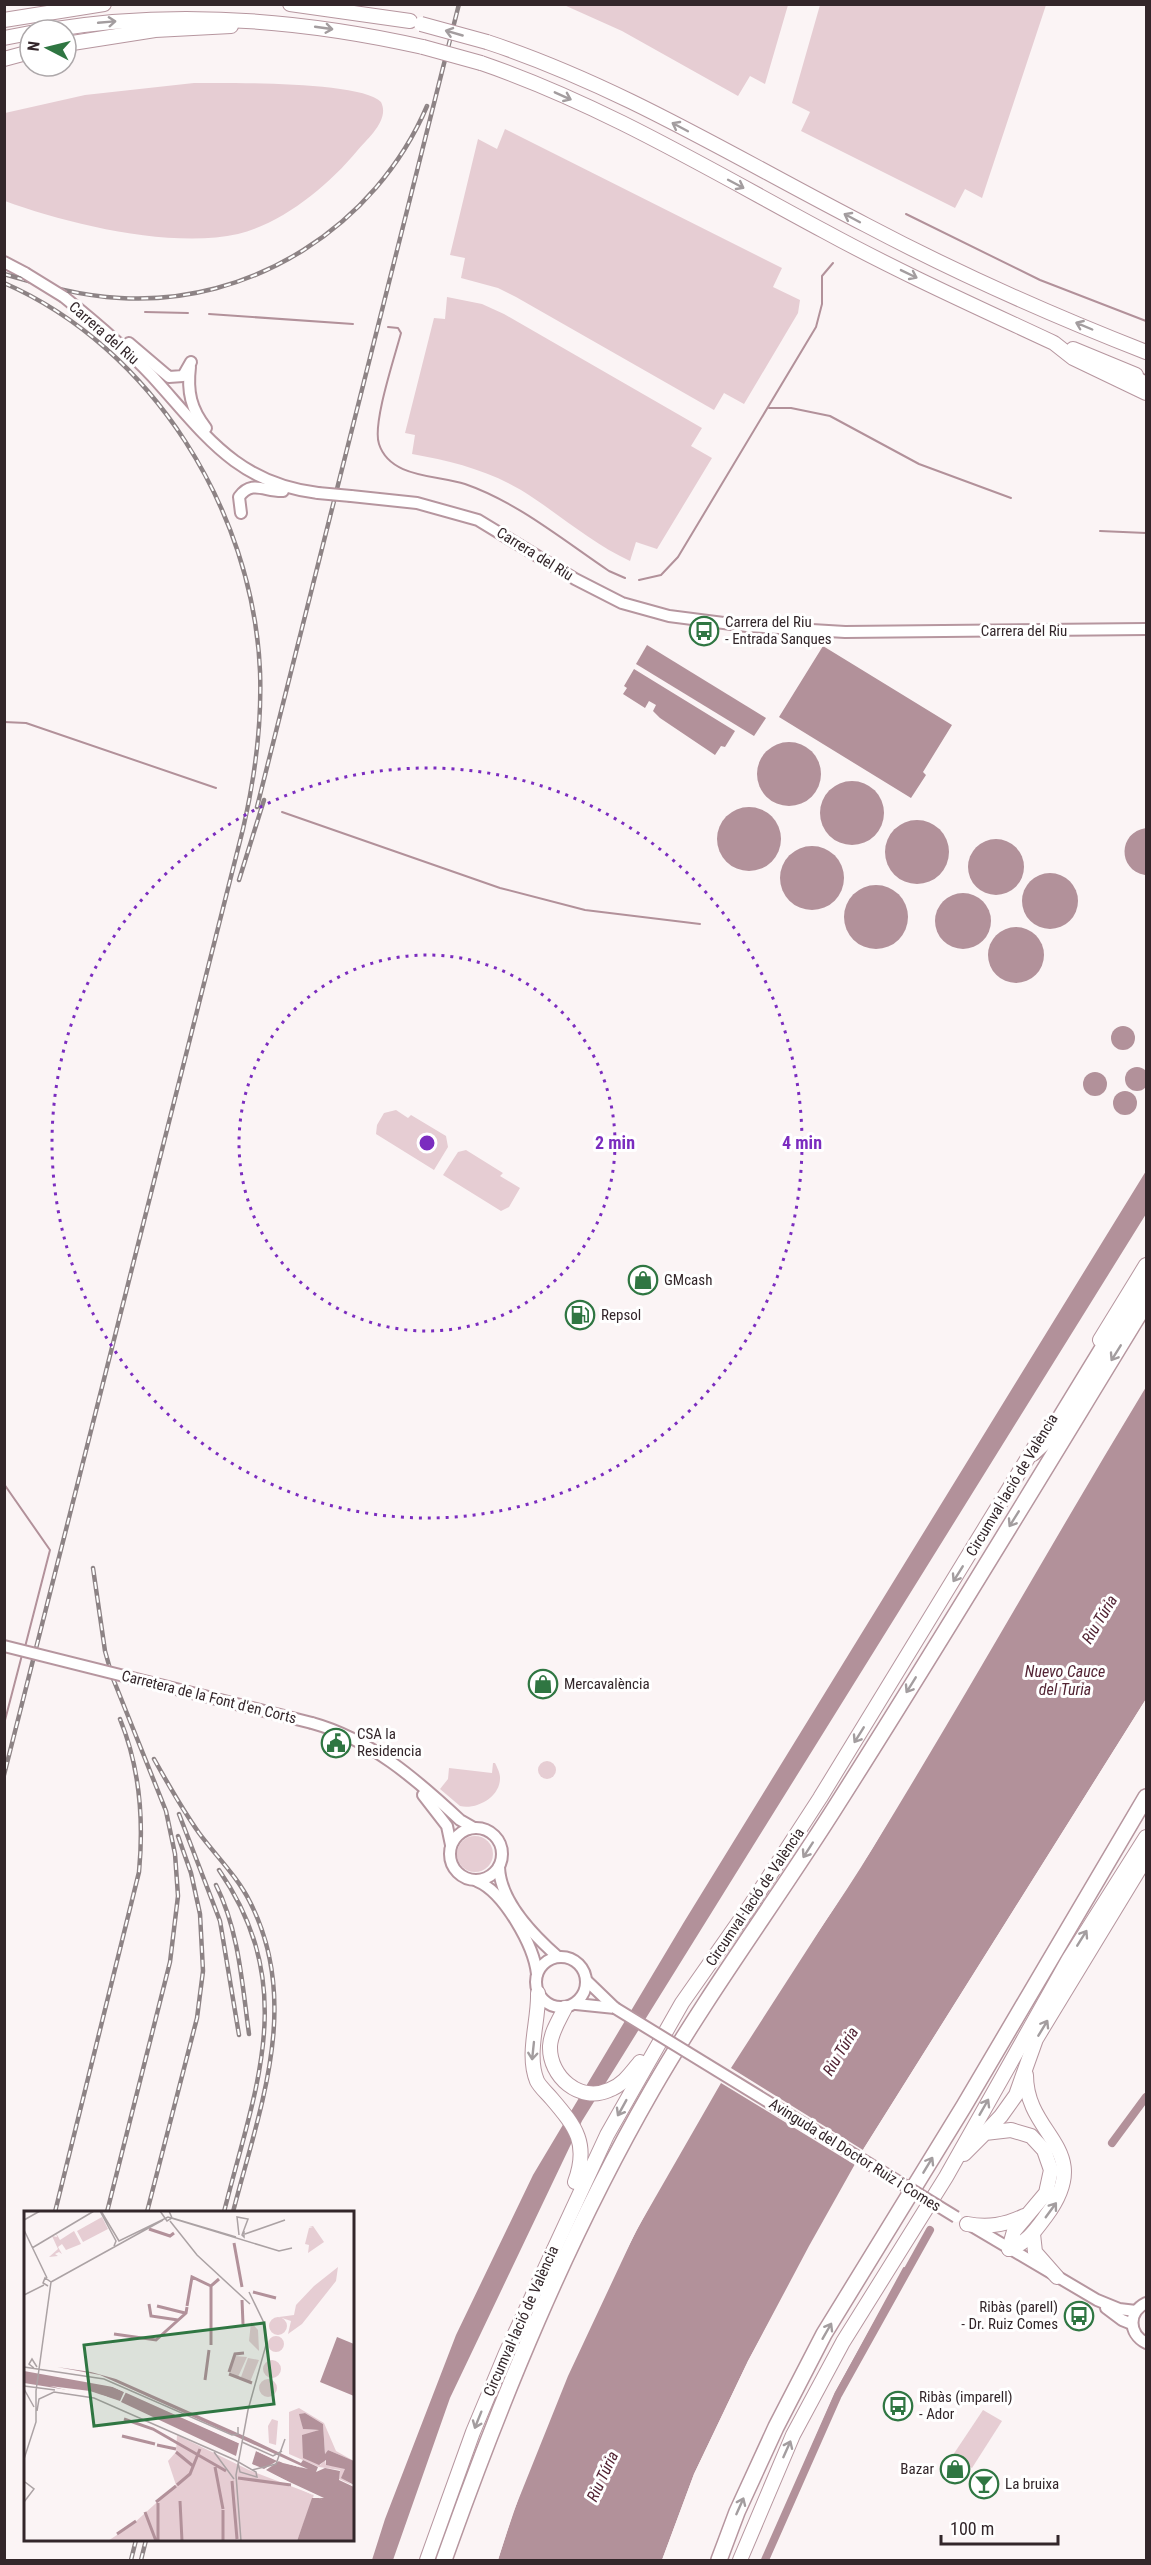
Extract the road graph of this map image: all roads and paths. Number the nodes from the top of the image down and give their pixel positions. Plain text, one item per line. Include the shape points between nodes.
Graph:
1 (104, 4) edge
2 (290, 4) edge
3 (338, 4) edge
4 (4, 20) edge
5 (266, 22) junction
6 (416, 23) junction
7 (78, 27) edge
8 (78, 42) edge
9 (4, 262) edge
10 (100, 325) junction
11 (1054, 343) junction
12 (1144, 350) edge
13 (1127, 372) junction
14 (1146, 379) edge
15 (1146, 385) edge
16 (1146, 393) edge
17 (235, 463) junction
18 (299, 490) junction
19 (241, 513) dead end
20 (1146, 629) edge
21 (1146, 1265) edge
22 (1146, 1286) edge
23 (1146, 1303) edge
24 (1033, 1453) junction
25 (4, 1646) edge
26 (403, 1771) junction
27 (1146, 1797) edge
28 (1146, 1818) edge
29 (474, 1828) junction
30 (1146, 1837) edge
31 (451, 1845) junction
32 (1146, 1858) edge
33 (499, 1867) junction
34 (477, 1881) junction
35 (1084, 1903) junction
36 (558, 1957) junction
37 (537, 1974) junction
38 (587, 1981) junction
39 (538, 1993) junction
40 (682, 2003) junction
41 (570, 2006) junction
42 (615, 2008) junction
43 (1026, 2065) junction
44 (985, 2133) junction
45 (945, 2177) junction
46 (1029, 2214) junction
47 (962, 2221) junction
48 (1033, 2234) junction
49 (1009, 2249) junction
50 (1057, 2277) junction
51 (534, 2288) junction
52 (1097, 2300) junction
53 (1146, 2303) edge
54 (1136, 2311) junction
55 (1132, 2324) junction
56 (1146, 2343) edge
57 (427, 2560) edge
58 (444, 2560) edge
59 (719, 2560) edge
60 (740, 2560) edge

1 - 4 highway
2 - 6 highway
3 - 6 highway
7 -> 5 highway via 154,18
5 - 8 highway via 155,30
5 -> 11 highway, bridge via 345,31 481,63 589,108 856,248
12 -> 6 highway, bridge via 980,282 602,86 487,42
9 - 10 street, Carrera del Riu, bridge via 64,297
10 - 17 street, Carrera del Riu
10 - 17 street via 128,342 169,377 183,376 191,362 189,385 194,411
11 - 13 highway
11 - 16 highway via 1073,358
13 - 14 highway
13 - 15 highway
17 - 18 street, Carrera del Riu via 262,479
18 - 19 street via 248,487 239,497
18 - 20 street, Carrera del Riu, bridge via 417,503 469,517 622,603 669,616 845,632
21 - 24 highway, Circumval·lació de València
22 - 24 highway via 1046,1441
23 -> 58 highway, Circumval·lació de València via 838,1804 652,2090 604,2179 532,2335
24 -> 40 highway, Circumval·lació de València via 820,1798
25 - 26 street, Carretera de la Font d'en Corts, bridge via 312,1723 354,1738
26 - 29 street, Carretera de la Font d'en Corts
26 - 31 street, Carretera de la Font d'en Corts via 443,1819
27 - 35 highway
28 - 35 highway
29 - 31 street via 460,1833
29 - 33 street via 486,1830 498,1839 502,1854
45 -> 30 highway via 1069,1959
31 - 34 street via 450,1859 455,1871
43 -> 32 highway via 1036,2039
33 - 34 street via 490,1877
33 - 36 street via 503,1889 540,1941
34 - 37 street via 494,1892 518,1926 531,1948
59 -> 35 highway via 776,2427 824,2334
36 - 37 street via 545,1962
36 - 38 street via 579,1964
37 - 39 street
38 - 41 street via 582,1998
38 - 42 street, Avinguda del Doctor Ruiz i Comes
39 - 41 street via 549,2005
39 -> 51 highway via 532,2059 537,2082 575,2126 581,2153 576,2180 539,2264
40 - 41 highway via 671,2013 631,2074 606,2092 592,2094 575,2090 560,2077 551,2059 552,2036
40 -> 51 highway, Circumval·lació de València via 607,2135
41 - 42 street, Avinguda del Doctor Ruiz i Comes
42 - 47 street, Avinguda del Doctor Ruiz i Comes, bridge
43 - 44 highway via 1016,2095
48 -> 43 highway via 1060,2198 1066,2170 1059,2146 1033,2110 1026,2093
44 - 45 highway
44 - 46 highway via 1011,2130 1031,2136 1044,2150 1051,2170 1046,2193
60 -> 45 highway via 804,2414 843,2342
46 - 47 highway via 1008,2224 981,2226
46 - 49 highway via 1014,2231
47 - 49 street, Avinguda del Doctor Ruiz i Comes
48 - 49 highway
48 - 50 highway via 1035,2252
49 - 50 street, Avinguda del Doctor Ruiz i Comes
50 - 52 street, Avinguda del Doctor Ruiz i Comes
51 -> 57 highway, Circumval·lació de València via 473,2432
52 - 54 street, Avinguda del Doctor Ruiz i Comes
52 - 55 street, Avinguda del Doctor Ruiz i Comes
53 - 54 street
54 - 55 street
55 - 56 street via 1136,2335

